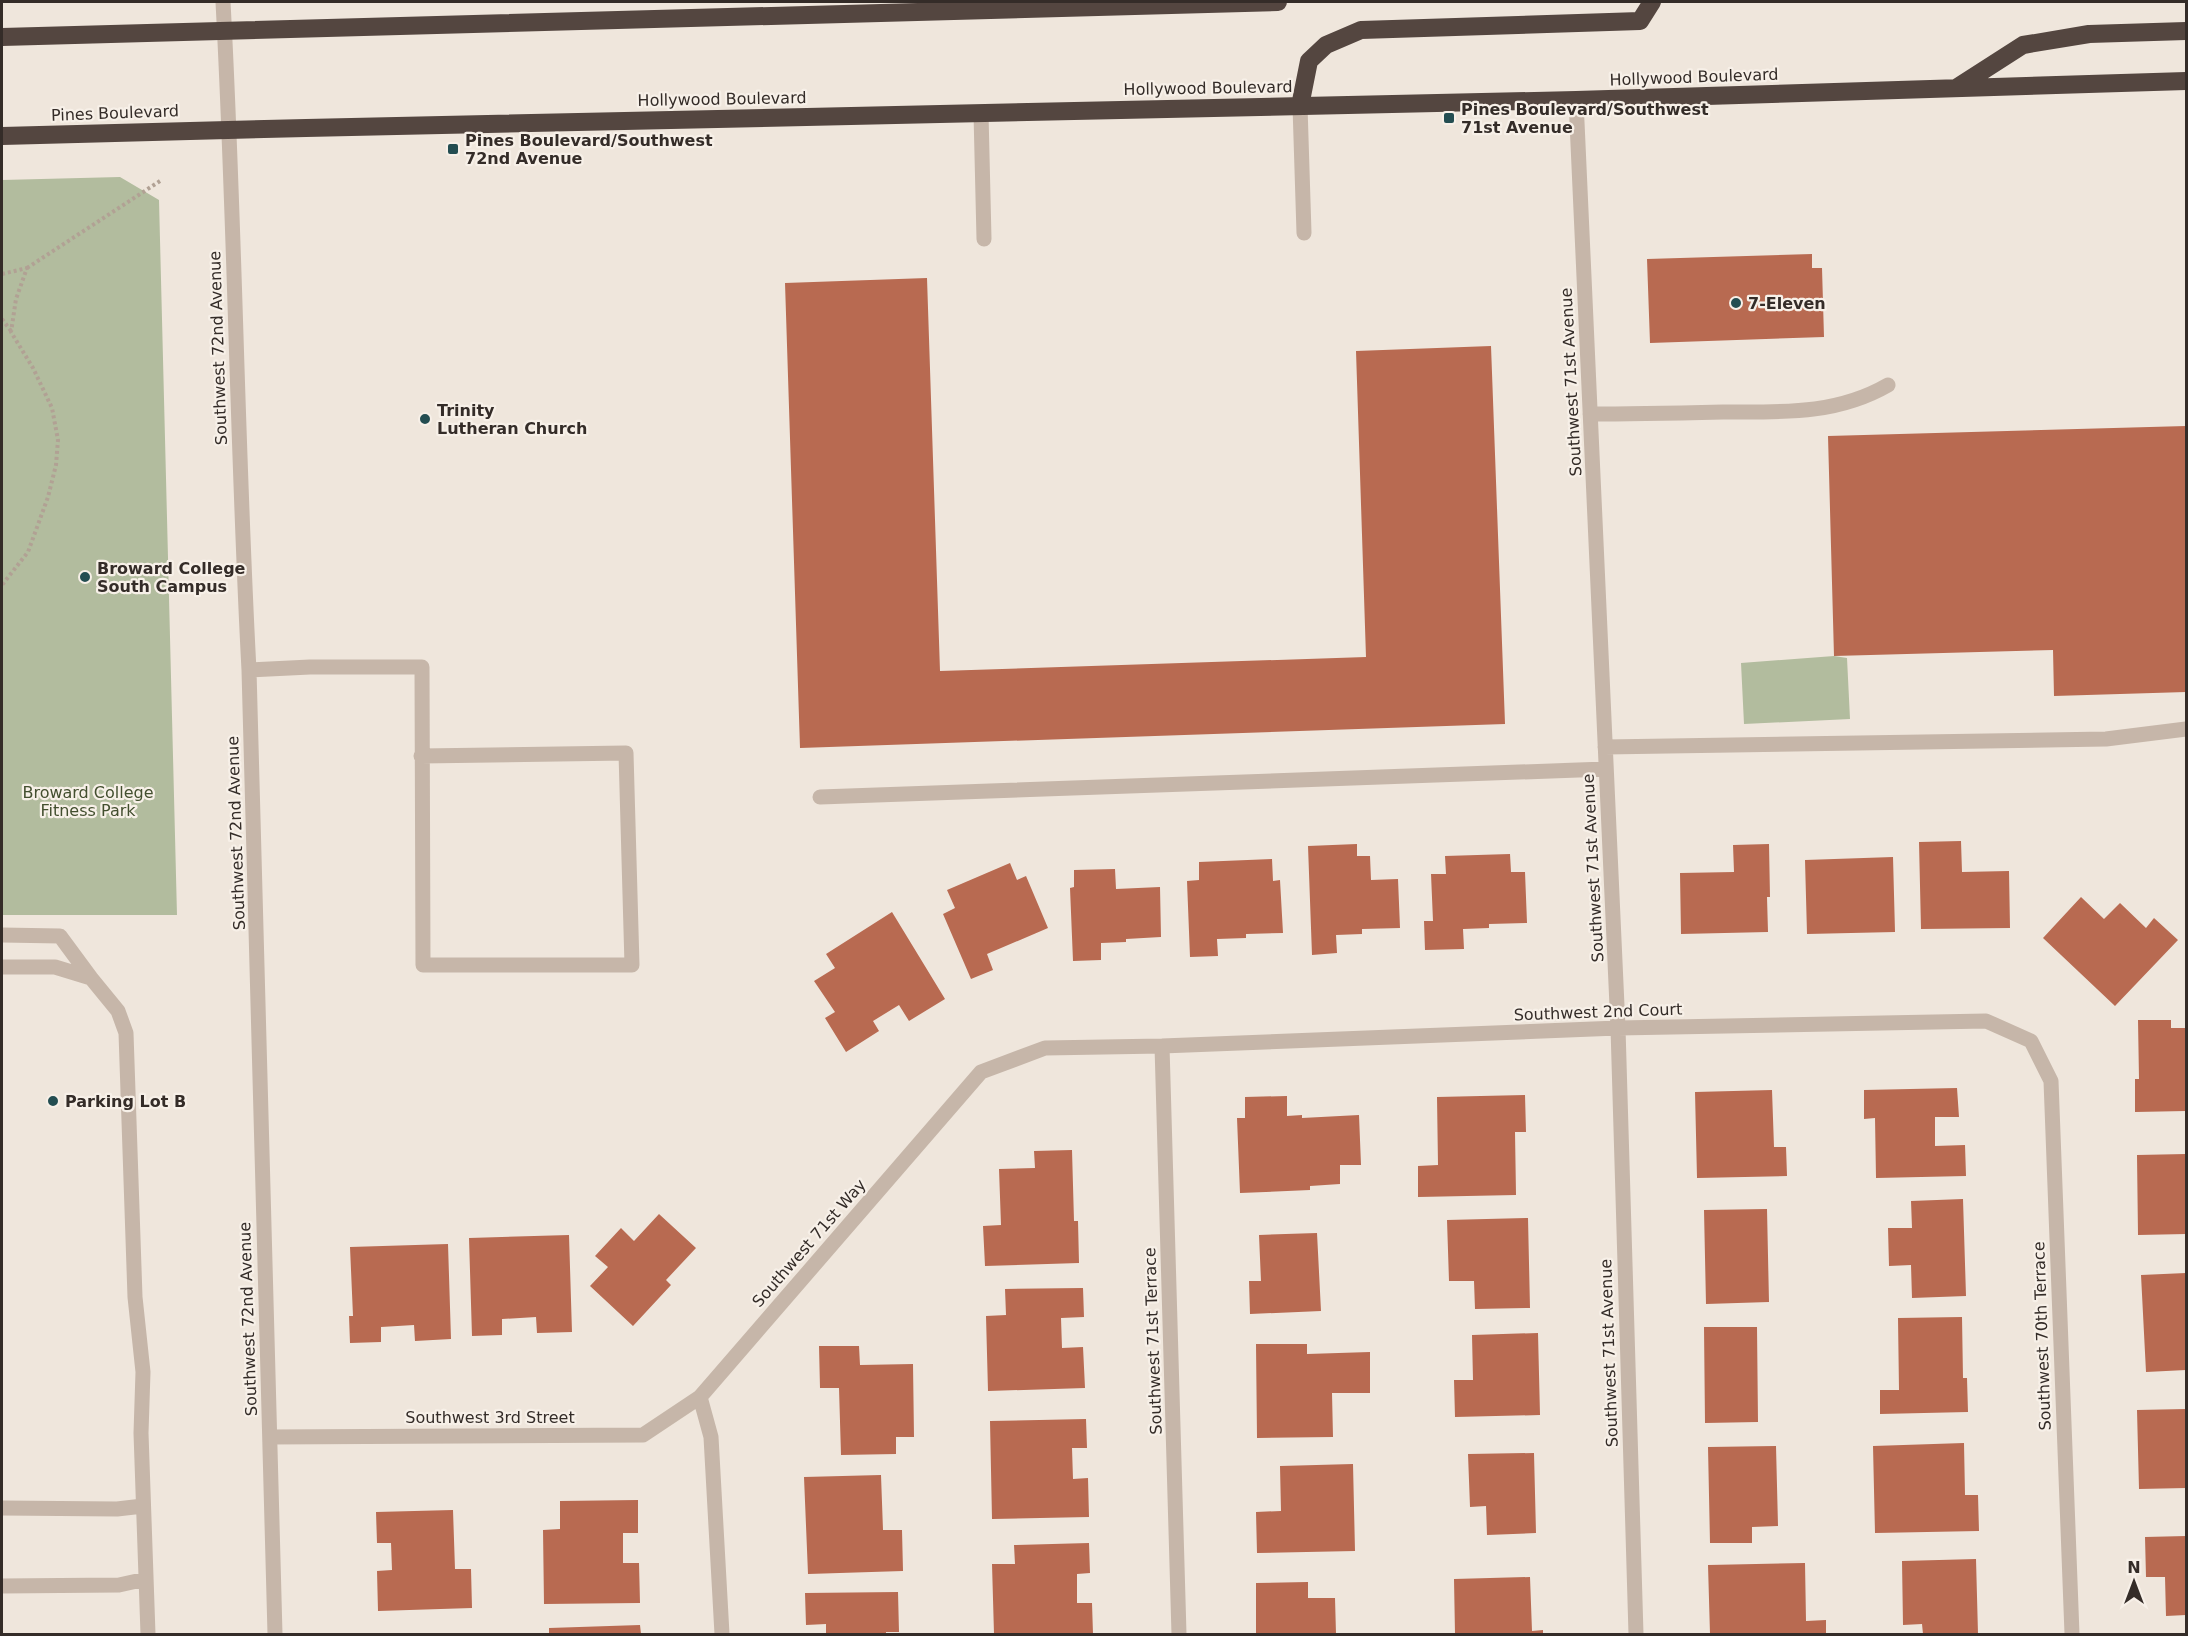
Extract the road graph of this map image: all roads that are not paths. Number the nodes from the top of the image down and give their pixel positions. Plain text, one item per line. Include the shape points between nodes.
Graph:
1 (223, 2) edge
2 (1278, 2) edge
3 (1652, 2) edge
4 (2187, 31) edge
5 (224, 32) junction
6 (2, 38) edge
7 (2187, 81) edge
8 (1955, 89) junction
9 (1576, 100) junction
10 (1300, 106) junction
11 (981, 113) junction
12 (230, 129) junction
13 (2, 136) edge
14 (1304, 233) dead end
15 (984, 239) dead end
16 (1888, 385) dead end
17 (1590, 414) junction
18 (249, 670) junction
19 (2187, 729) edge
20 (1605, 747) junction
21 (421, 756) junction
22 (1606, 769) junction
23 (820, 796) dead end
24 (2, 935) edge
25 (2, 967) edge
26 (91, 978) junction
27 (1618, 1028) junction
28 (2031, 1041) joint
29 (1162, 1046) junction
30 (700, 1397) junction
31 (270, 1437) junction
32 (143, 1506) junction
33 (2, 1508) edge
34 (146, 1579) junction
35 (2, 1586) edge
36 (148, 1635) edge
37 (275, 1635) edge
38 (722, 1635) edge
39 (1179, 1635) edge
40 (1636, 1635) edge
41 (2072, 1635) edge

1 - 5 street, Southwest 72nd Avenue
2 - 5 highway
3 - 10 highway via 1640,21 1361,30 1326,45 1309,61
4 - 8 highway via 2089,34 2023,45
5 - 6 highway
5 - 12 street, Southwest 72nd Avenue
7 - 8 highway, Hollywood Boulevard
8 - 9 highway, Hollywood Boulevard
9 - 10 highway, Hollywood Boulevard
9 - 17 street, Southwest 71st Avenue
10 - 11 highway, Hollywood Boulevard
10 - 14 street
11 - 12 highway, Hollywood Boulevard
11 - 15 street
12 - 13 highway, Pines Boulevard
12 - 18 street, Southwest 72nd Avenue
16 - 17 street via 1845,404 1809,411
17 - 20 street, Southwest 71st Avenue
18 - 21 street via 422,667
18 - 31 street, Southwest 72nd Avenue
19 - 20 street via 2106,739
20 - 22 street, Southwest 71st Avenue
21 - 21 street via 423,965 632,965 626,753
22 - 23 street
22 - 27 street, Southwest 71st Avenue
24 - 26 street via 60,936
25 - 26 street via 55,967
26 - 32 street via 118,1011 126,1032 135,1297 143,1372
27 - 28 street, Southwest 2nd Court via 1986,1021
27 - 29 street, Southwest 2nd Court
27 - 40 street, Southwest 71st Avenue
28 - 41 street, Southwest 70th Terrace via 2051,1081
29 - 30 street, Southwest 71st Way via 1045,1048 981,1072
29 - 39 street, Southwest 71st Terrace
30 - 31 street, Southwest 3rd Street via 643,1435
30 - 38 street via 711,1437
31 - 37 street, Southwest 72nd Avenue
32 - 33 street
32 - 34 street
34 - 35 street via 119,1585
34 - 36 street

